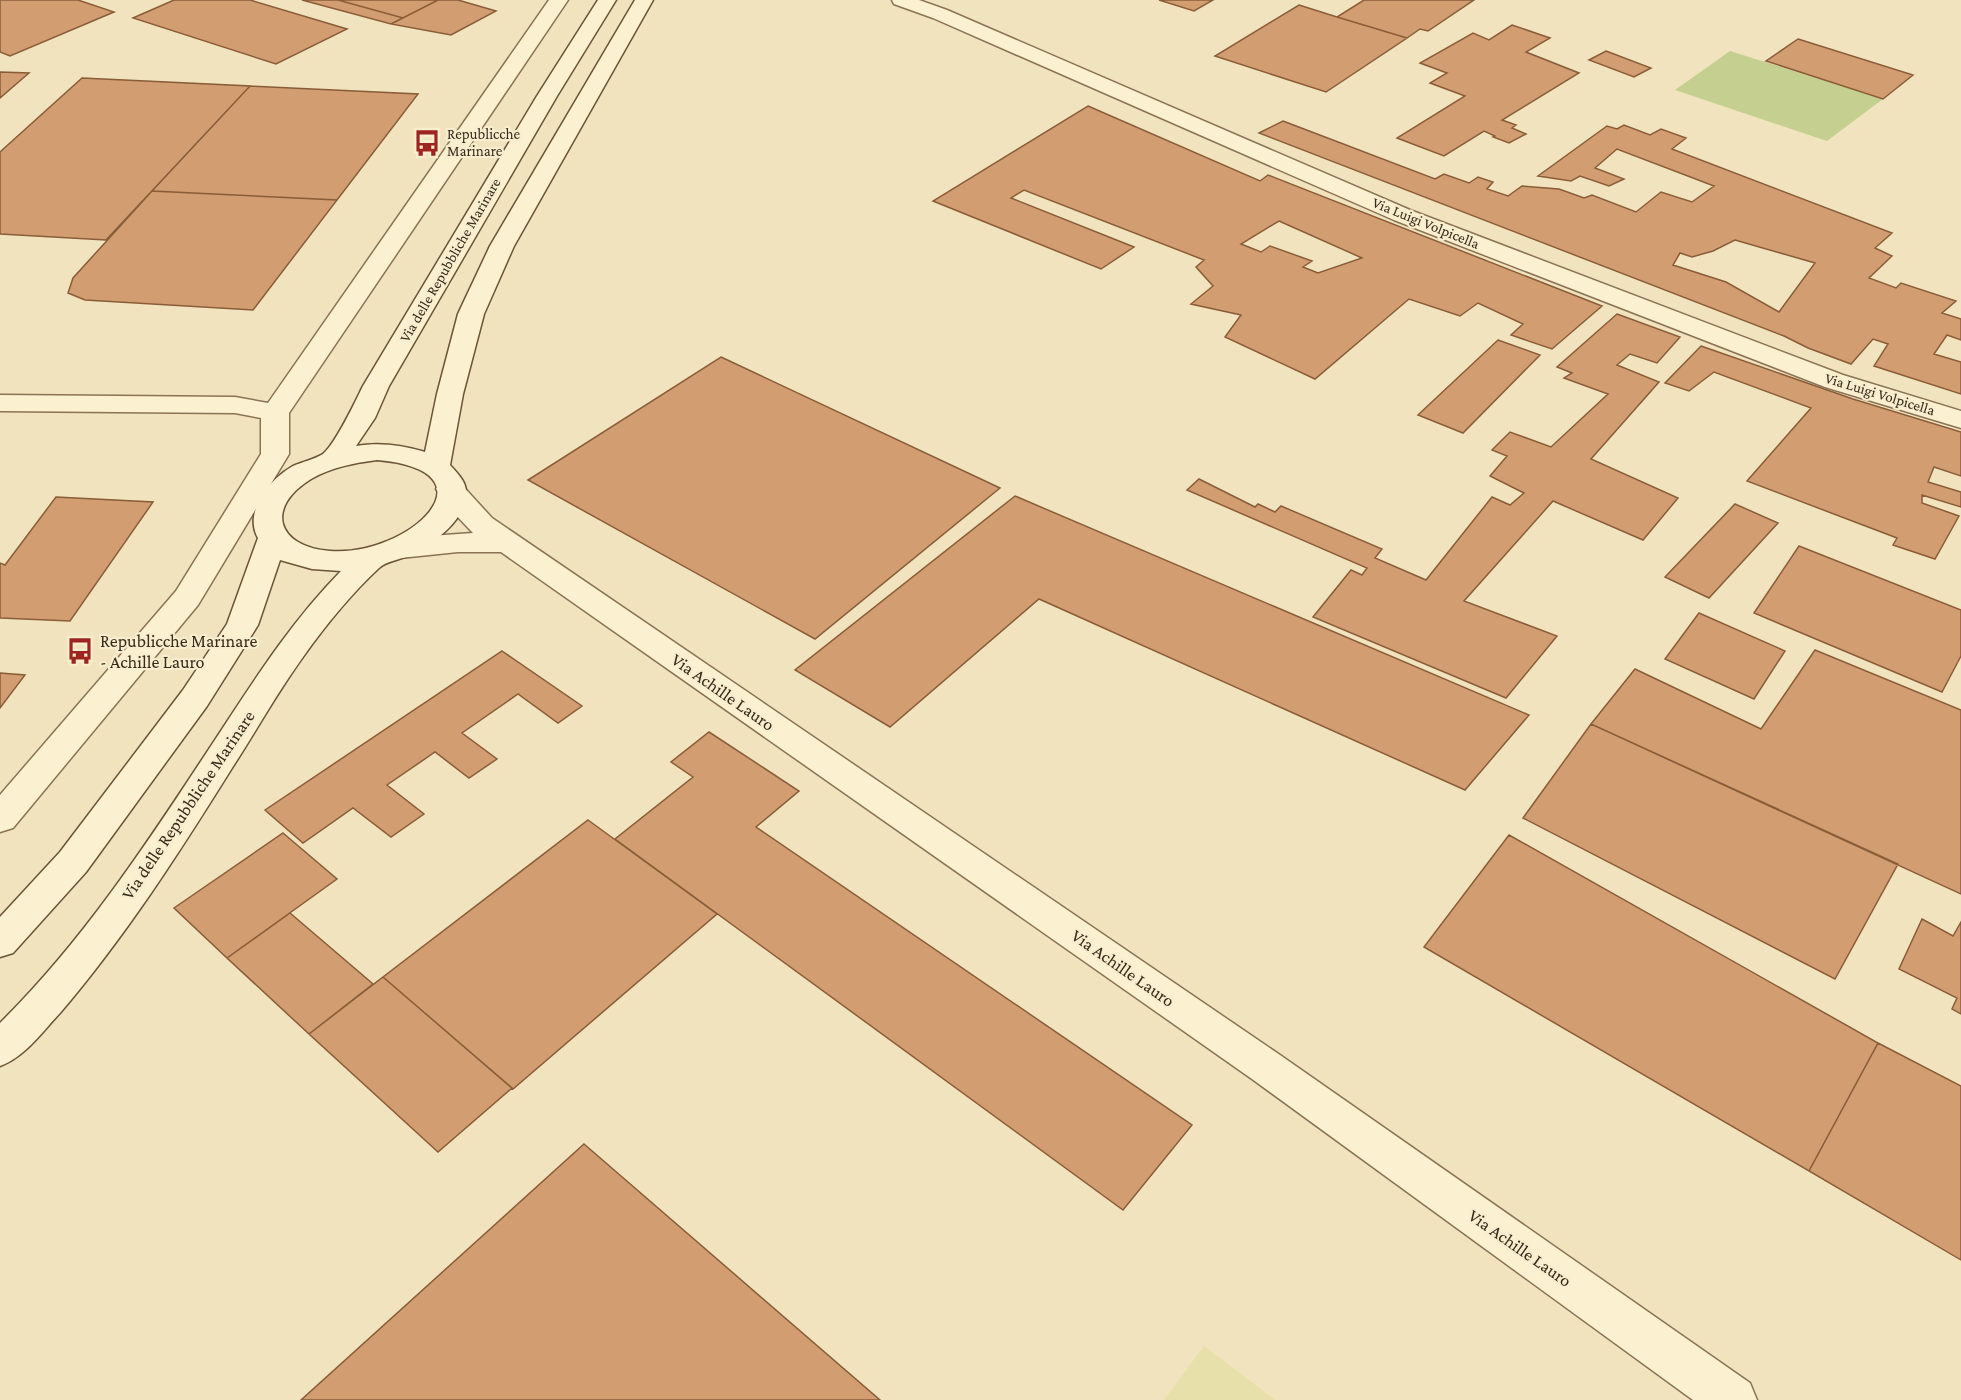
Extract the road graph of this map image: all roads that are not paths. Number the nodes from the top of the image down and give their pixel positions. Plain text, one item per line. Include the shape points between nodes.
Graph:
1 (559, 0) edge
2 (607, 0) edge
3 (644, 0) edge
4 (901, 0) edge
5 (962, 0) edge
6 (940, 14) junction
7 (0, 403) edge
8 (275, 413) junction
9 (1961, 420) edge
10 (333, 459) junction
11 (443, 477) junction
12 (273, 538) junction
13 (508, 543) junction
14 (386, 553) junction
15 (0, 819) edge
16 (0, 942) edge
17 (0, 1049) edge
18 (1733, 1400) edge

1 - 8 street
2 - 10 street, Via delle Repubbliche Marinare via 376,386 361,418
3 - 11 street, Via delle Repubbliche Marinare via 502,246 471,314 450,394
4 - 6 street, Via Luigi Volpicella
5 - 6 street
6 - 9 street, Via Luigi Volpicella via 1402,215 1834,381
7 - 8 street via 235,405
8 - 15 street via 275,454 187,598
10 - 11 street, Via delle Repubbliche Marinare via 362,453 416,456
10 - 12 street, Via delle Repubbliche Marinare via 302,474 278,494 269,513
11 - 13 street, Via Achille Lauro via 482,525
11 - 14 street, Via delle Repubbliche Marinare via 447,506 435,525 414,541
12 - 14 street, Via delle Repubbliche Marinare via 288,552 311,560 340,562
12 - 16 street, Via delle Repubbliche Marinare via 242,625 195,698 73,862
13 - 14 street via 458,542
13 - 18 street, Via Achille Lauro via 1266,1067
14 - 17 street, Via delle Repubbliche Marinare via 322,608 282,662 159,853 94,941

